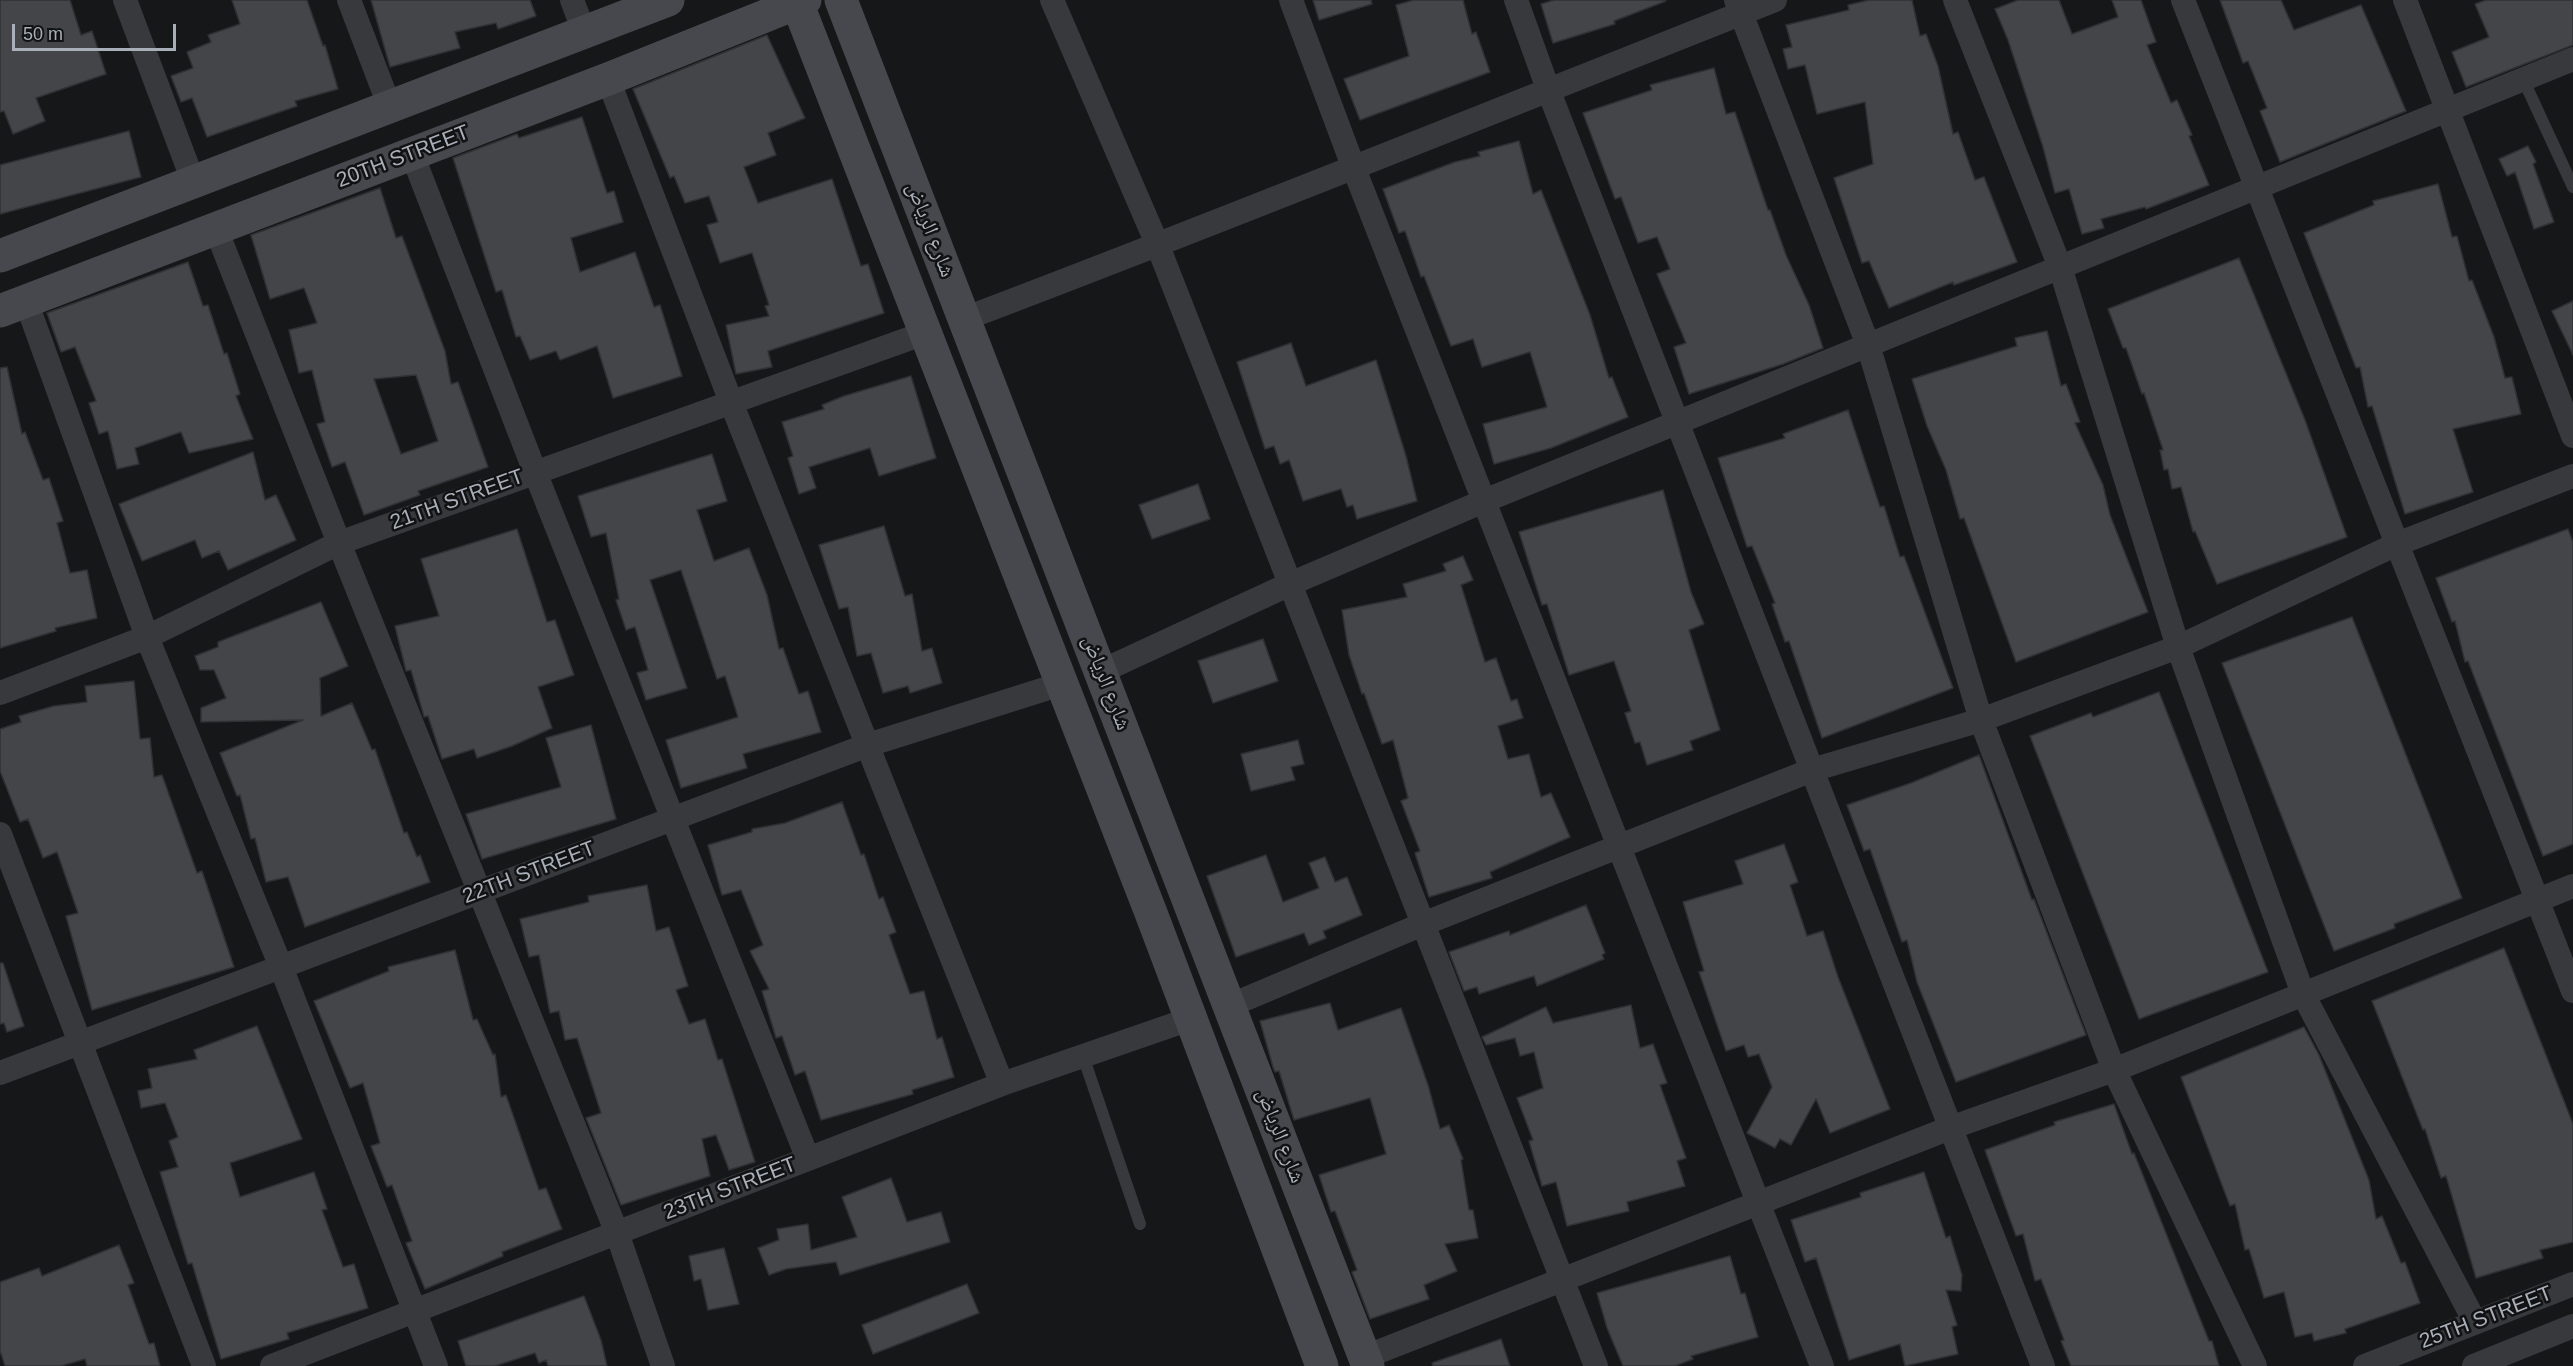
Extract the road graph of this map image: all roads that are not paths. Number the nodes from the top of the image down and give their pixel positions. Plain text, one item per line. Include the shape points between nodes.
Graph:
1 (125, 0) edge
2 (349, 0) edge
3 (572, 0) edge
4 (668, 0) edge
5 (841, 0) edge
6 (1052, 0) edge
7 (1291, 0) edge
8 (1516, 0) edge
9 (1775, 0) edge
10 (1955, 0) edge
11 (2183, 0) edge
12 (2405, 0) edge
13 (799, 1) edge
14 (1738, 7) edge
15 (584, 32) junction
16 (2573, 59) edge
17 (608, 79) junction
18 (2523, 79) junction
19 (1548, 89) junction
20 (389, 105) junction
21 (2448, 110) junction
22 (412, 154) junction
23 (1353, 166) junction
24 (2571, 180) edge
25 (193, 181) junction
26 (2257, 188) junction
27 (216, 229) junction
28 (1158, 246) junction
29 (1, 253) edge
30 (2060, 267) junction
31 (13, 306) edge
32 (964, 319) junction
33 (925, 333) junction
34 (1868, 345) junction
35 (731, 402) junction
36 (1677, 423) junction
37 (2573, 436) edge
38 (535, 472) junction
39 (2573, 476) edge
40 (1484, 501) junction
41 (339, 543) junction
42 (2397, 544) junction
43 (1290, 584) junction
44 (147, 637) junction
45 (2178, 647) junction
46 (1102, 671) junction
47 (1061, 684) junction
48 (0, 693) edge
49 (1981, 720) junction
50 (868, 745) junction
51 (1812, 770) junction
52 (672, 819) junction
53 (0, 834) edge
54 (1619, 845) junction
55 (2573, 886) edge
56 (479, 892) junction
57 (2537, 900) junction
58 (1424, 924) junction
59 (281, 967) junction
60 (2573, 991) edge
61 (2303, 993) junction
62 (1229, 1006) junction
63 (1190, 1019) junction
64 (81, 1042) junction
65 (1083, 1056) junction
66 (2114, 1070) junction
67 (0, 1073) edge
68 (1002, 1084) junction
69 (1950, 1128) junction
70 (807, 1159) junction
71 (1758, 1202) junction
72 (1140, 1224) dead end
73 (617, 1233) junction
74 (1563, 1281) junction
75 (2573, 1284) edge
76 (415, 1311) junction
77 (2475, 1322) junction
78 (2573, 1326) edge
79 (1367, 1361) edge
80 (2485, 1364) edge
81 (204, 1366) edge
82 (272, 1366) edge
83 (436, 1366) edge
84 (663, 1366) edge
85 (1322, 1366) edge
86 (1596, 1366) edge
87 (1822, 1366) edge
88 (2043, 1366) edge
89 (2255, 1366) edge
90 (2366, 1366) edge

1 - 25 street
2 - 20 street
3 - 15 street
4 - 15 main road
5 - 32 main road, شارع الرياض
6 - 28 street
7 - 23 street
8 - 19 street
9 - 14 street
10 - 30 street
11 - 26 street
12 - 21 street
13 - 17 main road, 20TH STREET
13 - 33 main road, شارع الرياض
14 - 19 street
14 - 34 street
15 - 20 main road
16 - 18 street
17 - 22 main road, 20TH STREET
17 - 35 street
18 - 21 street
18 - 24 lane
19 - 23 street
19 - 36 street
20 - 25 main road
21 - 26 street
21 - 37 street
22 - 27 main road, 20TH STREET
22 - 38 street
23 - 28 street
23 - 40 street
25 - 29 main road
26 - 30 street
26 - 42 street
27 - 31 main road, 20TH STREET
27 - 41 street
28 - 32 street
28 - 43 street
30 - 34 street
30 - 45 street
31 - 44 street
32 - 46 main road, شارع الرياض
33 - 35 street, 21TH STREET
33 - 47 main road, شارع الرياض
34 - 36 street
34 - 49 street
35 - 38 street, 21TH STREET
35 - 50 street
36 - 40 street
36 - 51 street
38 - 41 street, 21TH STREET
38 - 52 street
39 - 42 street
40 - 43 street
40 - 54 street
41 - 44 street, 21TH STREET
41 - 56 street
42 - 45 street
42 - 57 street
43 - 46 street
43 - 58 street
44 - 48 street, 21TH STREET
44 - 59 street
45 - 49 street
45 - 61 street
46 - 62 main road, شارع الرياض
47 - 50 street, 22TH STREET
47 - 63 main road, شارع الرياض
49 - 51 street
49 - 66 street
50 - 52 street, 22TH STREET
50 - 68 street
51 - 54 street
51 - 69 street
52 - 56 street, 22TH STREET
52 - 70 street
53 - 64 street
54 - 58 street
54 - 71 street
55 - 57 street
56 - 59 street, 22TH STREET
56 - 73 street
57 - 60 street
57 - 61 street
58 - 62 street
58 - 74 street
59 - 64 street, 22TH STREET
59 - 76 street
61 - 66 street
61 - 77 street
62 - 79 main road, شارع الرياض
63 - 65 street, 23TH STREET
63 - 85 main road, شارع الرياض
64 - 67 street, 22TH STREET
64 - 81 street
65 - 68 street, 23TH STREET
65 - 72 lane
66 - 69 street
66 - 89 street
68 - 70 street, 23TH STREET
69 - 71 street
69 - 88 street
70 - 73 street, 23TH STREET
71 - 74 street
71 - 87 street
73 - 76 street, 23TH STREET
73 - 84 street
74 - 79 street
74 - 86 street
75 - 77 street, 25TH STREET
76 - 82 street, 23TH STREET
76 - 83 street
77 - 90 street, 25TH STREET
78 - 80 street, 25TH STREET

